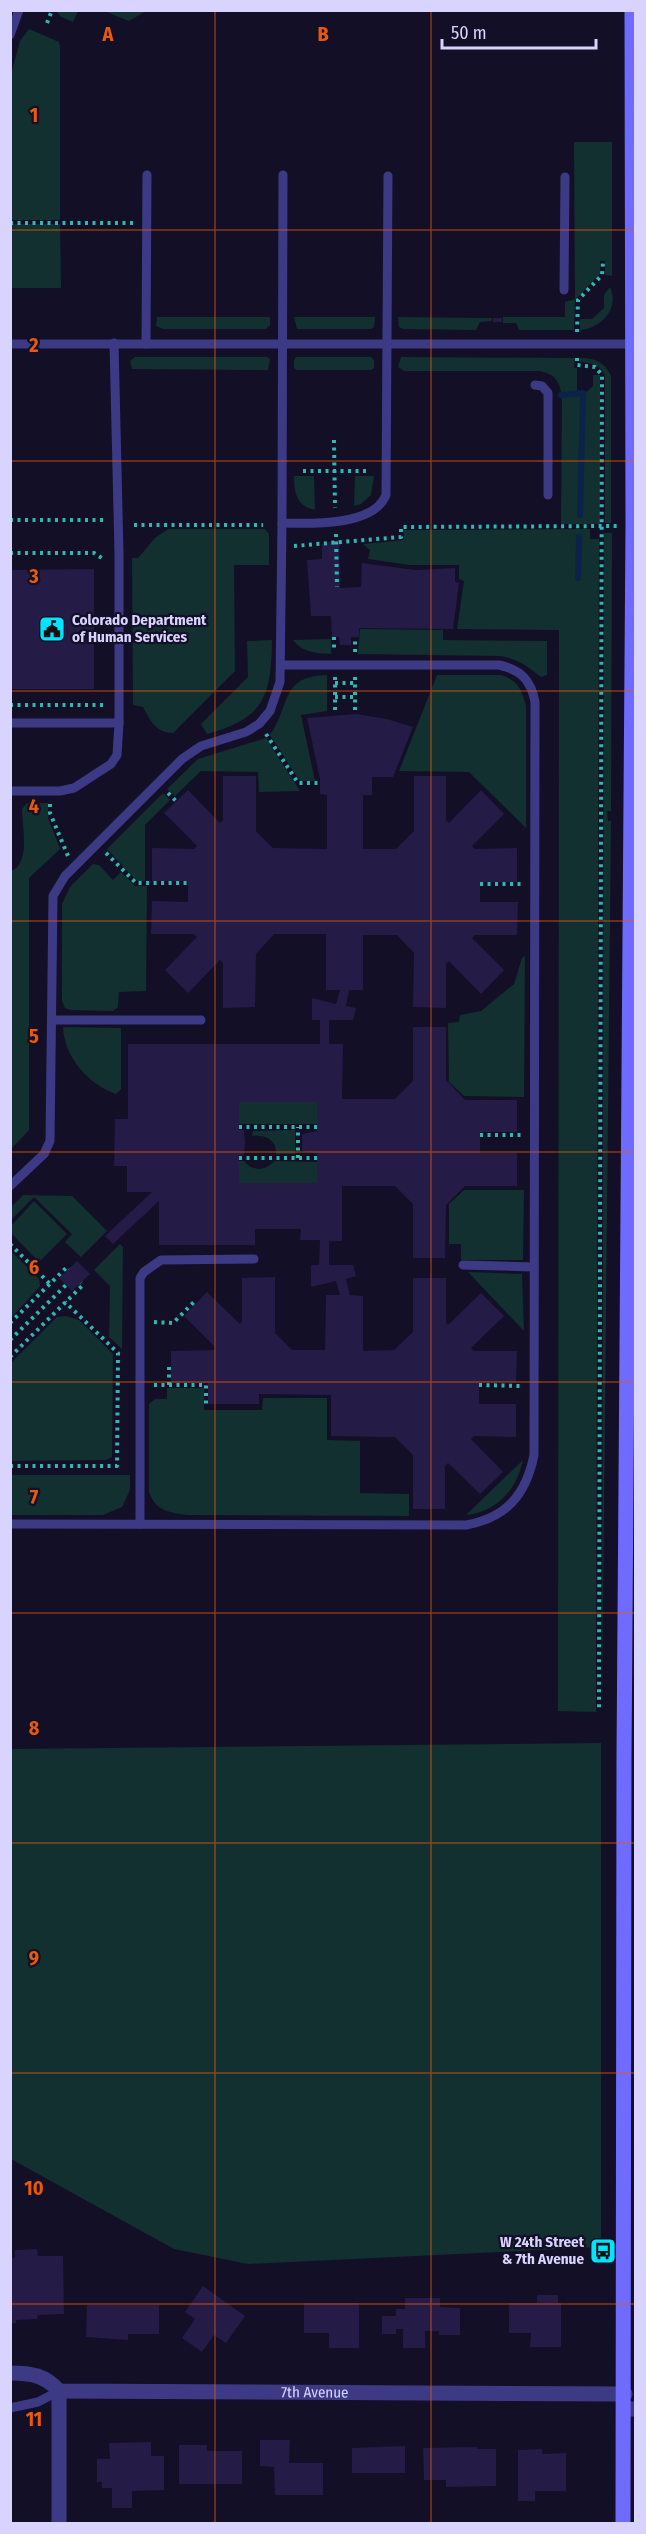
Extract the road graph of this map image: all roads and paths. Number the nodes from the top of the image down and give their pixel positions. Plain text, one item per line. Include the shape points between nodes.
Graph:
1 (19, 10) edge
2 (52, 10) edge
3 (632, 10) edge
4 (47, 22) dead end
5 (10, 35) edge
6 (147, 175) dead end
7 (283, 176) dead end
8 (388, 176) dead end
9 (565, 177) dead end
10 (147, 222) junction
11 (10, 223) edge
12 (603, 262) dead end
13 (564, 290) dead end
14 (10, 344) edge
15 (114, 344) junction
16 (146, 344) junction
17 (282, 344) junction
18 (386, 344) junction
19 (577, 344) junction
20 (632, 344) junction
21 (535, 385) dead end
22 (303, 471) dead end
23 (367, 471) dead end
24 (548, 495) dead end
25 (10, 520) edge
26 (104, 520) dead end
27 (282, 523) junction
28 (134, 525) dead end
29 (263, 525) dead end
30 (602, 526) junction
31 (633, 526) junction
32 (282, 547) junction
33 (10, 554) edge
34 (106, 562) dead end
35 (281, 665) junction
36 (334, 683) dead end
37 (355, 683) dead end
38 (106, 693) dead end
39 (335, 697) dead end
40 (355, 697) dead end
41 (10, 705) edge
42 (10, 723) edge
43 (119, 723) junction
44 (259, 724) junction
45 (320, 783) dead end
46 (10, 791) edge
47 (50, 791) junction
48 (97, 844) junction
49 (73, 869) junction
50 (188, 884) dead end
51 (480, 884) dead end
52 (535, 884) junction
53 (52, 1020) junction
54 (201, 1020) dead end
55 (239, 1127) dead end
56 (298, 1127) junction
57 (317, 1127) dead end
58 (480, 1135) dead end
59 (534, 1135) junction
60 (239, 1158) dead end
61 (298, 1158) junction
62 (317, 1158) dead end
63 (10, 1186) edge
64 (10, 1244) edge
65 (254, 1259) dead end
66 (463, 1266) dead end
67 (534, 1267) junction
68 (69, 1269) dead end
69 (81, 1283) dead end
70 (50, 1284) junction
71 (66, 1285) dead end
72 (65, 1302) junction
73 (195, 1304) dead end
74 (139, 1322) junction
75 (10, 1323) edge
76 (10, 1340) edge
77 (10, 1357) edge
78 (171, 1367) dead end
79 (139, 1385) junction
80 (169, 1385) junction
81 (479, 1385) dead end
82 (533, 1386) junction
83 (206, 1404) dead end
84 (10, 1466) edge
85 (10, 1524) edge
86 (140, 1524) junction
87 (627, 1540) junction
88 (636, 1561) edge
89 (599, 1710) dead end
90 (630, 1757) edge
91 (636, 2053) edge
92 (630, 2085) edge
93 (630, 2248) edge
94 (10, 2373) edge
95 (60, 2391) junction
96 (628, 2404) edge
97 (10, 2408) edge
98 (59, 2523) edge
99 (623, 2523) edge

1 - 5 lane
2 - 4 path
3 - 20 street
6 - 10 lane
7 - 17 lane
8 - 18 lane
9 - 13 lane
10 - 11 path
10 - 16 lane
12 - 19 path via 602,275 578,300
14 - 15 lane
15 - 16 lane
15 - 43 lane
16 - 17 lane
17 - 18 lane
17 - 27 lane
18 - 19 lane
18 - 27 lane via 383,503 365,516
19 - 20 lane
19 - 30 path via 577,365 595,367 602,375
20 - 31 street
21 - 24 lane via 548,393
22 - 23 path
25 - 26 path
27 - 32 lane
28 - 29 path
30 - 31 path
30 - 32 path via 401,527 401,537
30 - 89 path
31 - 87 street
32 - 35 lane
33 - 34 path via 94,553
35 - 44 lane via 276,696
35 - 52 lane via 499,665 520,672 532,689 535,702
36 - 37 path
38 - 41 path via 106,705
39 - 40 path
42 - 43 lane
43 - 47 lane via 117,755 111,764 74,788
44 - 45 path via 298,783
44 - 48 lane via 187,755
46 - 47 lane
47 - 49 path via 50,813
48 - 49 lane
48 - 50 path via 136,883
49 - 53 lane via 53,896
51 - 52 path
52 - 59 lane
53 - 54 lane
53 - 63 lane via 51,1141 44,1154
55 - 56 path
56 - 57 path
56 - 61 path
58 - 59 path
59 - 67 lane
60 - 61 path
61 - 62 path
64 - 70 path
65 - 74 lane via 161,1260 141,1278
66 - 67 lane
67 - 82 lane
68 - 70 path
69 - 72 path
70 - 75 path
71 - 76 path
72 - 77 path
72 - 84 path via 118,1353 117,1466
73 - 74 path via 173,1323
74 - 79 lane
78 - 80 path
79 - 80 path
79 - 86 lane
80 - 83 path via 206,1385
81 - 82 path
82 - 86 lane via 531,1471 515,1499 493,1519 466,1526
85 - 86 lane
87 - 88 street
87 - 90 street
90 - 92 street
91 - 92 street
92 - 93 street
93 - 96 street
94 - 95 street via 30,2373 50,2381
95 - 96 street, 7th Avenue
95 - 97 lane via 38,2402
95 - 98 street
96 - 99 street

